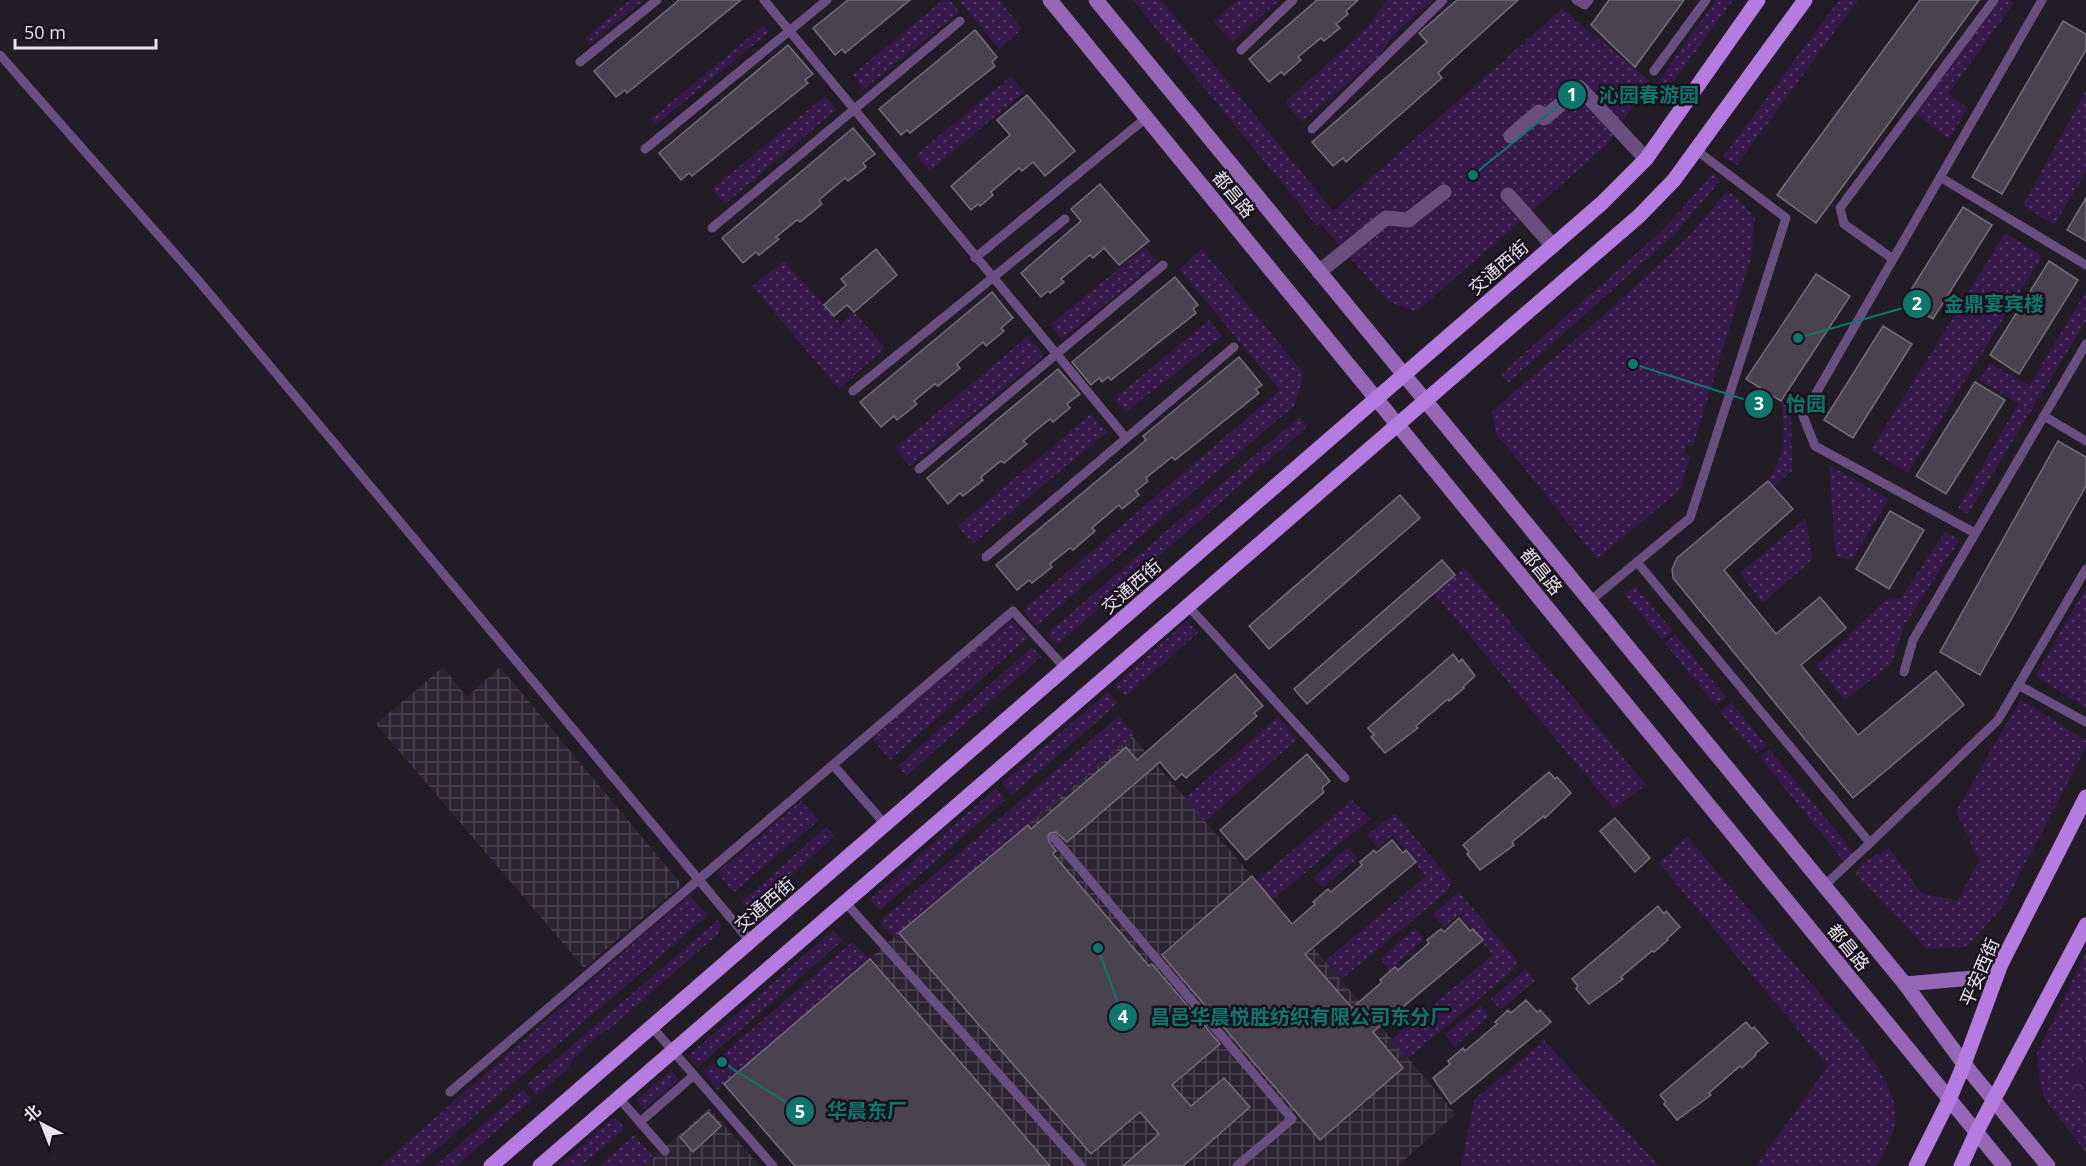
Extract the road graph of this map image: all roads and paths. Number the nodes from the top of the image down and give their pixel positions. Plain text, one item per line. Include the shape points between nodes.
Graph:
1 (657, 0) edge
2 (764, 0) edge
3 (827, 0) edge
4 (1050, 0) edge
5 (1096, 0) edge
6 (1293, 0) edge
7 (1443, 0) edge
8 (1576, 0) edge
9 (1588, 0) edge
10 (1706, 0) edge
11 (1758, 0) edge
12 (1805, 0) edge
13 (1994, 0) edge
14 (2042, 0) edge
15 (960, 21) dead end
16 (789, 31) junction
17 (1241, 50) dead end
18 (0, 55) edge
19 (580, 62) dead end
20 (1654, 71) dead end
21 (854, 110) junction
22 (1146, 118) junction
23 (1312, 129) dead end
24 (1511, 136) dead end
25 (645, 148) dead end
26 (1696, 150) junction
27 (1646, 159) junction
28 (1940, 177) junction
29 (1444, 192) dead end
30 (1508, 195) dead end
31 (1065, 219) dead end
32 (712, 228) dead end
33 (1552, 246) junction
34 (975, 258) junction
35 (1893, 259) junction
36 (1163, 265) dead end
37 (2086, 265) edge
38 (1320, 272) junction
39 (992, 278) junction
40 (2086, 344) edge
41 (1234, 347) dead end
42 (1056, 354) junction
43 (1404, 375) junction
44 (853, 391) dead end
45 (1377, 399) junction
46 (1426, 401) junction
47 (2044, 416) junction
48 (1398, 425) junction
49 (1126, 438) junction
50 (2086, 441) edge
51 (919, 469) dead end
52 (1976, 533) junction
53 (986, 557) dead end
54 (1637, 562) junction
55 (2086, 569) edge
56 (1590, 601) junction
57 (1188, 606) junction
58 (1065, 668) junction
59 (1904, 672) dead end
60 (2018, 685) junction
61 (2086, 722) edge
62 (834, 765) junction
63 (1345, 778) dead end
64 (2086, 797) edge
65 (885, 824) junction
66 (1054, 838) dead end
67 (1870, 843) junction
68 (699, 881) junction
69 (1824, 886) junction
70 (845, 902) junction
71 (2086, 925) edge
72 (750, 941) junction
73 (2001, 963) junction
74 (1905, 984) junction
75 (652, 1027) junction
76 (672, 1052) junction
77 (1964, 1064) junction
78 (693, 1076) junction
79 (450, 1092) dead end
80 (619, 1098) junction
81 (1949, 1100) junction
82 (1994, 1101) junction
83 (640, 1122) junction
84 (1976, 1133) junction
85 (665, 1150) dead end
86 (491, 1166) edge
87 (540, 1166) edge
88 (773, 1166) edge
89 (1081, 1166) edge
90 (1237, 1166) edge
91 (1916, 1166) edge
92 (1961, 1166) edge
93 (2004, 1166) edge
94 (2048, 1166) edge

1 - 19 lane
2 - 16 lane
3 - 16 lane
4 - 22 main road, 都昌路
5 - 38 main road, 都昌路
6 - 17 lane
7 - 23 lane
8 - 9 lane via 1585,5
10 - 20 lane
11 - 27 main road, 交通西街
12 - 26 main road
13 - 35 lane via 1840,208 1844,224
14 - 28 lane
15 - 21 lane
16 - 21 lane
16 - 25 lane
18 - 68 lane via 198,280
21 - 32 lane
21 - 34 lane
22 - 34 lane
22 - 45 main road, 都昌路
24 - 27 street via 1539,112 1544,118 1580,87
26 - 46 main road via 1639,216
26 - 54 lane via 1786,218 1690,518
27 - 33 main road, 交通西街
28 - 35 lane
28 - 37 lane
29 - 38 street via 1408,220 1386,218
30 - 33 street
31 - 39 lane
33 - 43 main road, 交通西街
34 - 39 lane
35 - 52 lane via 1803,416 1815,446
36 - 42 lane
38 - 43 main road, 都昌路
39 - 42 lane
39 - 44 lane
40 - 47 lane
41 - 49 lane
42 - 49 lane
42 - 51 lane
43 - 45 main road, 交通西街
43 - 46 main road, 都昌路
45 - 48 main road, 都昌路
45 - 58 main road, 交通西街
46 - 48 main road
46 - 56 main road, 都昌路
47 - 50 lane
47 - 52 lane
48 - 57 main road
48 - 81 main road, 都昌路
49 - 53 lane
52 - 59 lane via 1913,640
54 - 56 lane
54 - 67 lane
55 - 60 lane
56 - 69 main road, 都昌路
57 - 63 lane
57 - 70 main road
58 - 62 lane via 1013,611
58 - 65 main road, 交通西街
60 - 61 lane
60 - 67 lane via 1998,720
62 - 65 lane
62 - 68 lane
64 - 73 main road, 平安西街
65 - 72 main road, 交通西街
66 - 90 lane via 1292,1119
67 - 69 lane
68 - 72 lane
68 - 79 lane
69 - 74 main road, 都昌路
70 - 76 main road
70 - 89 lane
71 - 82 main road
72 - 75 main road, 交通西街
73 - 74 main road via 1973,978
73 - 77 main road, 平安西街
74 - 77 main road, 都昌路
75 - 76 lane
75 - 86 main road, 交通西街
76 - 78 lane
76 - 80 main road
77 - 81 main road, 平安西街
77 - 82 main road, 都昌路
78 - 83 lane
78 - 88 lane
80 - 83 lane
80 - 87 main road
81 - 84 main road, 都昌路
81 - 91 main road, 平安西街
82 - 84 main road
82 - 94 main road, 都昌路
83 - 85 lane
84 - 92 main road
84 - 93 main road, 都昌路

